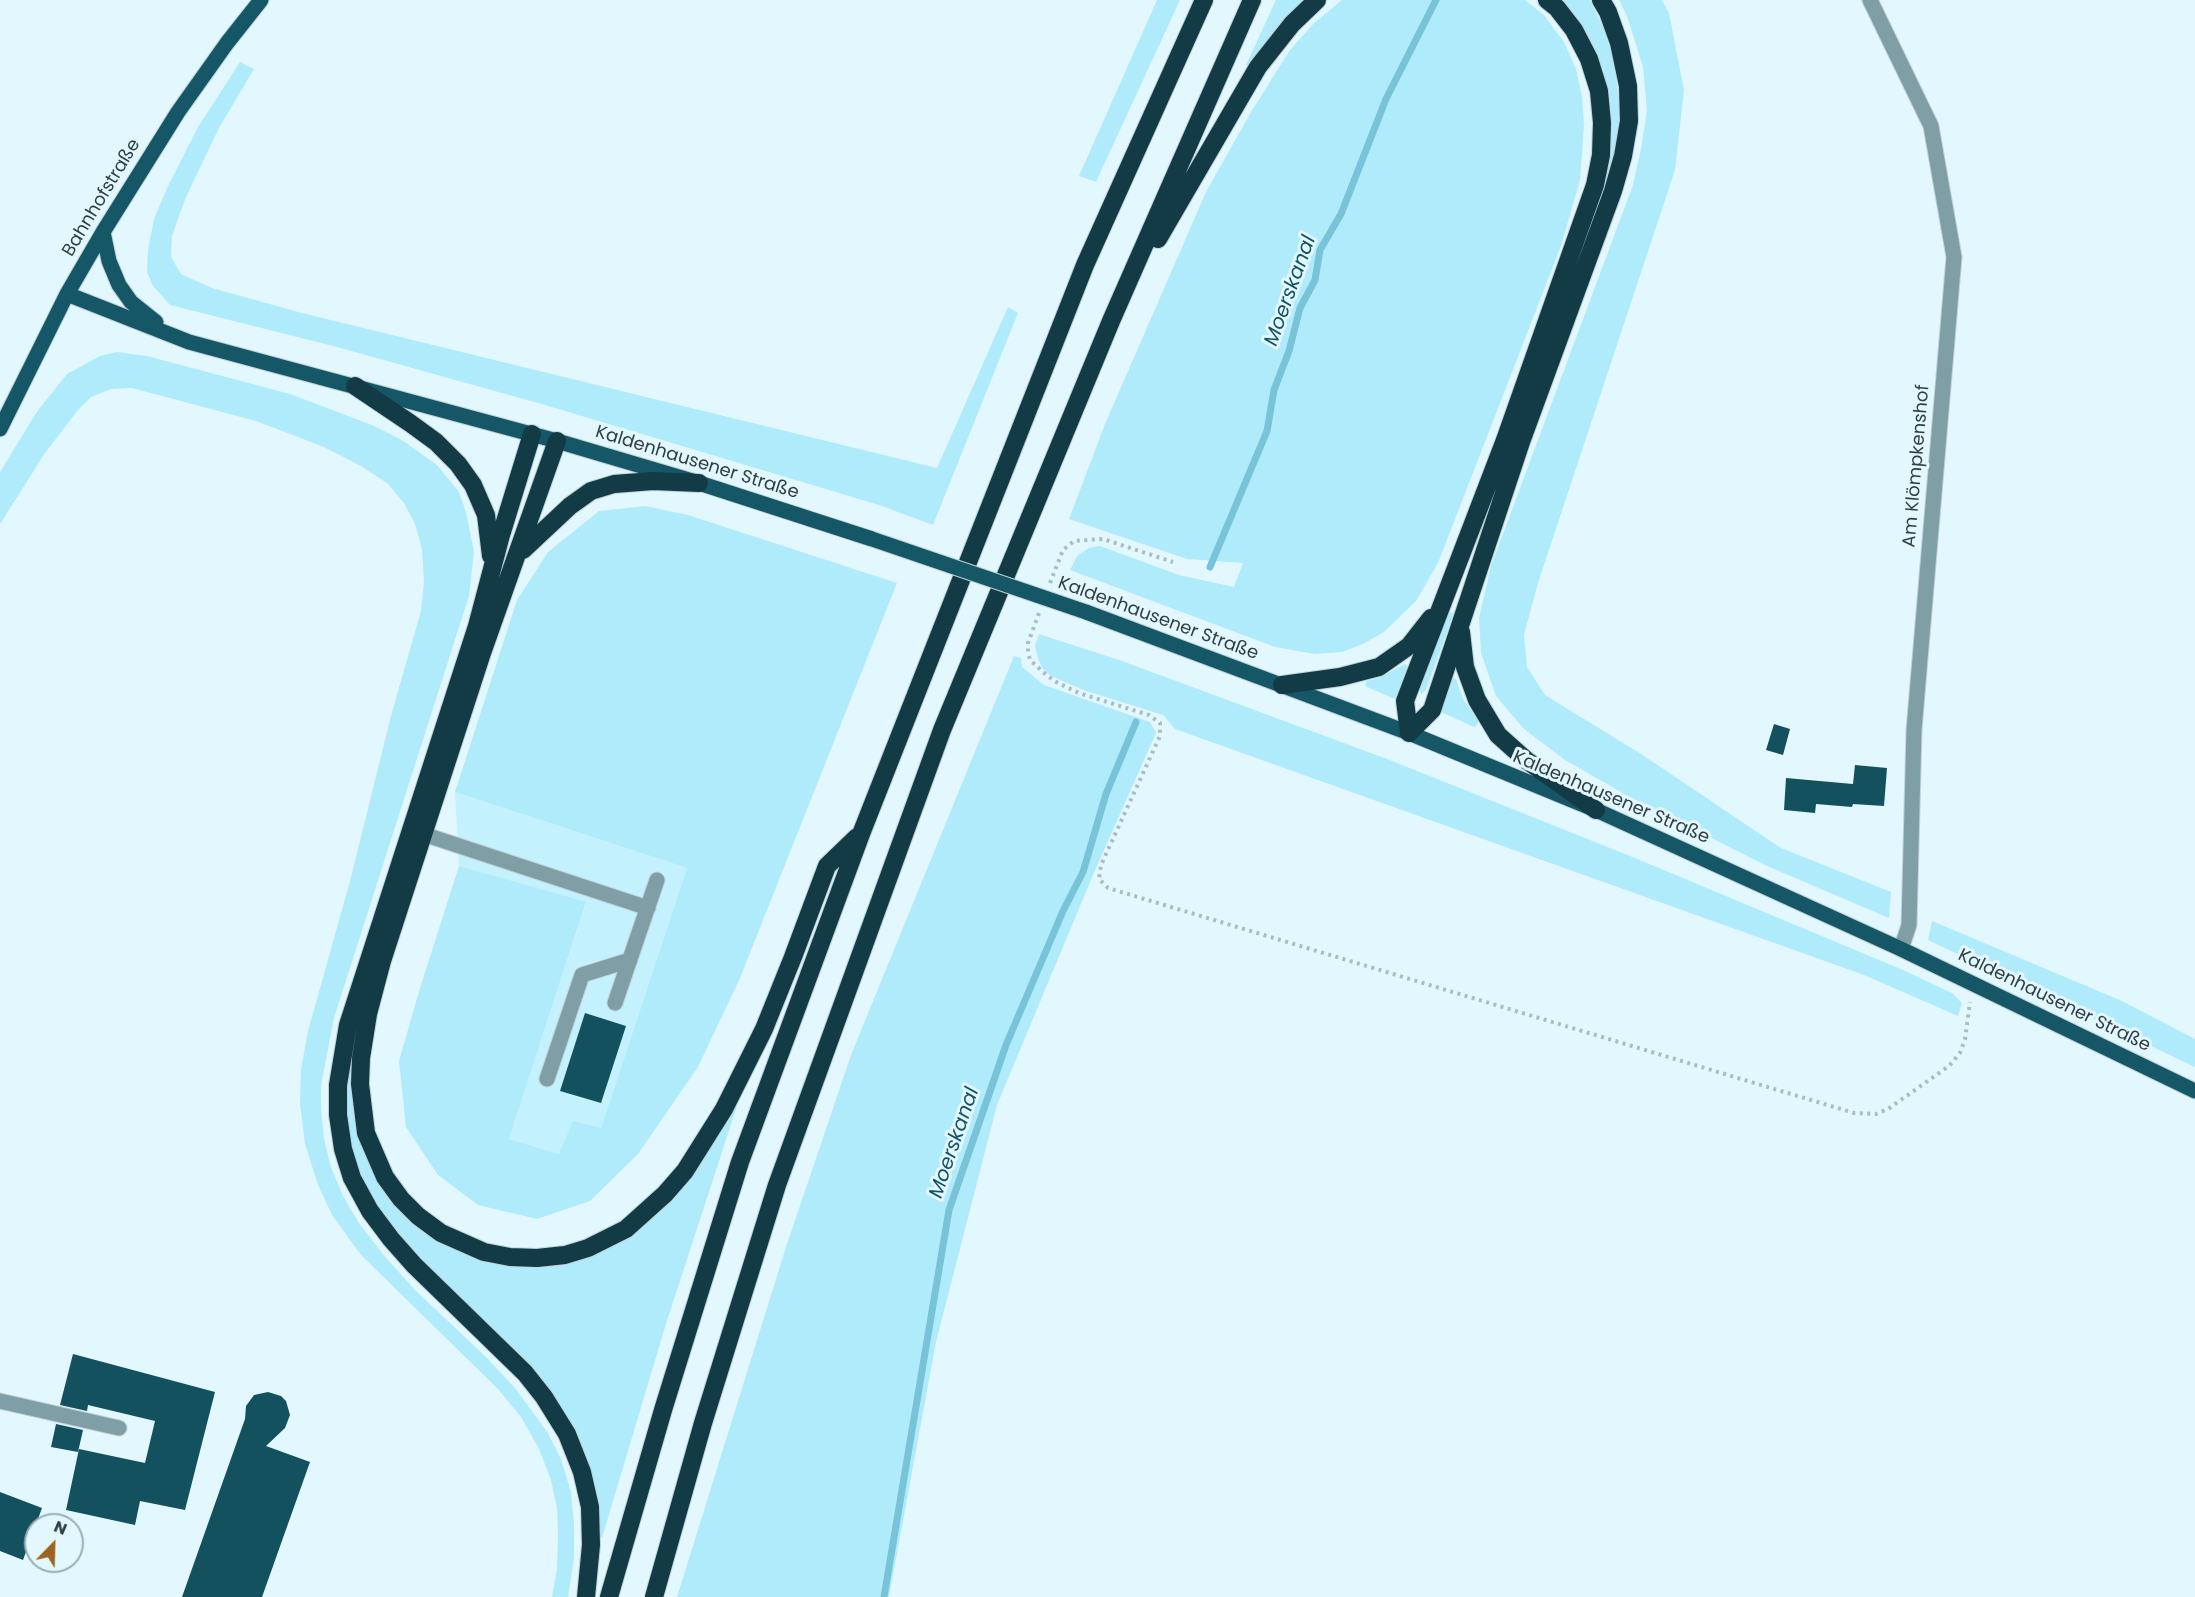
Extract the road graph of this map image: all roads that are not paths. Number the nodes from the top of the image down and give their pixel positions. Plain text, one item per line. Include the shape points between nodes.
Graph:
1 (261, 0) edge
2 (1204, 0) edge
3 (1252, 0) edge
4 (1317, 0) edge
5 (1547, 0) edge
6 (1601, 0) edge
7 (1870, 0) edge
8 (103, 232) junction
9 (67, 294) junction
10 (1111, 321) junction
11 (189, 342) junction
12 (355, 386) junction
13 (0, 429) edge
14 (532, 434) junction
15 (557, 441) junction
16 (699, 483) junction
17 (517, 556) junction
18 (490, 579) junction
19 (1445, 597) junction
20 (1460, 628) junction
21 (1282, 685) junction
22 (1410, 733) junction
23 (1596, 810) junction
24 (423, 834) junction
25 (861, 834) junction
26 (657, 880) dead end
27 (648, 908) junction
28 (1901, 949) junction
29 (630, 960) junction
30 (615, 1003) dead end
31 (547, 1079) dead end
32 (2195, 1091) edge
33 (0, 1401) edge
34 (119, 1428) dead end
35 (586, 1597) edge
36 (609, 1597) edge
37 (654, 1597) edge

1 - 8 main road, Bahnhofstraße via 178,112
2 - 25 highway via 1085,265
3 - 10 highway
4 - 10 highway via 1258,67
5 - 19 highway via 1574,30 1589,59 1599,92 1601,155 1580,230
6 - 20 highway via 1619,43 1628,86 1629,121 1623,156 1521,442
7 - 28 street, Am Klömpkenshof via 1931,126 1954,257 1914,730 1910,925
8 - 9 main road, Bahnhofstraße
8 - 11 main road via 115,277 131,302
9 - 11 main road, Kaldenhausener Straße
9 - 13 main road, Bahnhofstraße
10 - 37 highway via 942,730 781,1174 703,1423
11 - 12 main road, Kaldenhausener Straße
12 - 14 main road, Kaldenhausener Straße
12 - 18 highway via 436,442 473,485 486,515 491,546
14 - 15 main road, Kaldenhausener Straße
14 - 18 highway
15 - 16 main road, Kaldenhausener Straße
15 - 17 highway
16 - 17 highway via 615,484 591,491 544,528
16 - 21 main road, Kaldenhausener Straße, bridge via 1086,612
17 - 24 highway
18 - 35 highway via 348,1025 338,1084 338,1115 352,1178 370,1210 414,1265 525,1373 567,1434 582,1472 590,1508
19 - 21 highway via 1409,646 1379,667
19 - 22 highway via 1405,701
20 - 22 highway via 1432,710
20 - 23 highway via 1465,667 1477,700 1498,735
21 - 22 main road, Kaldenhausener Straße
22 - 23 main road, Kaldenhausener Straße
23 - 28 main road, Kaldenhausener Straße
24 - 25 highway via 368,1014 360,1084 366,1133 401,1199 433,1227 484,1252 537,1258 588,1248 626,1229 685,1171 724,1109 764,1029 827,866
24 - 27 street
25 - 36 highway via 741,1162
26 - 27 street
27 - 29 street
28 - 32 main road, Kaldenhausener Straße
29 - 30 street
29 - 31 street via 582,975
33 - 34 street

